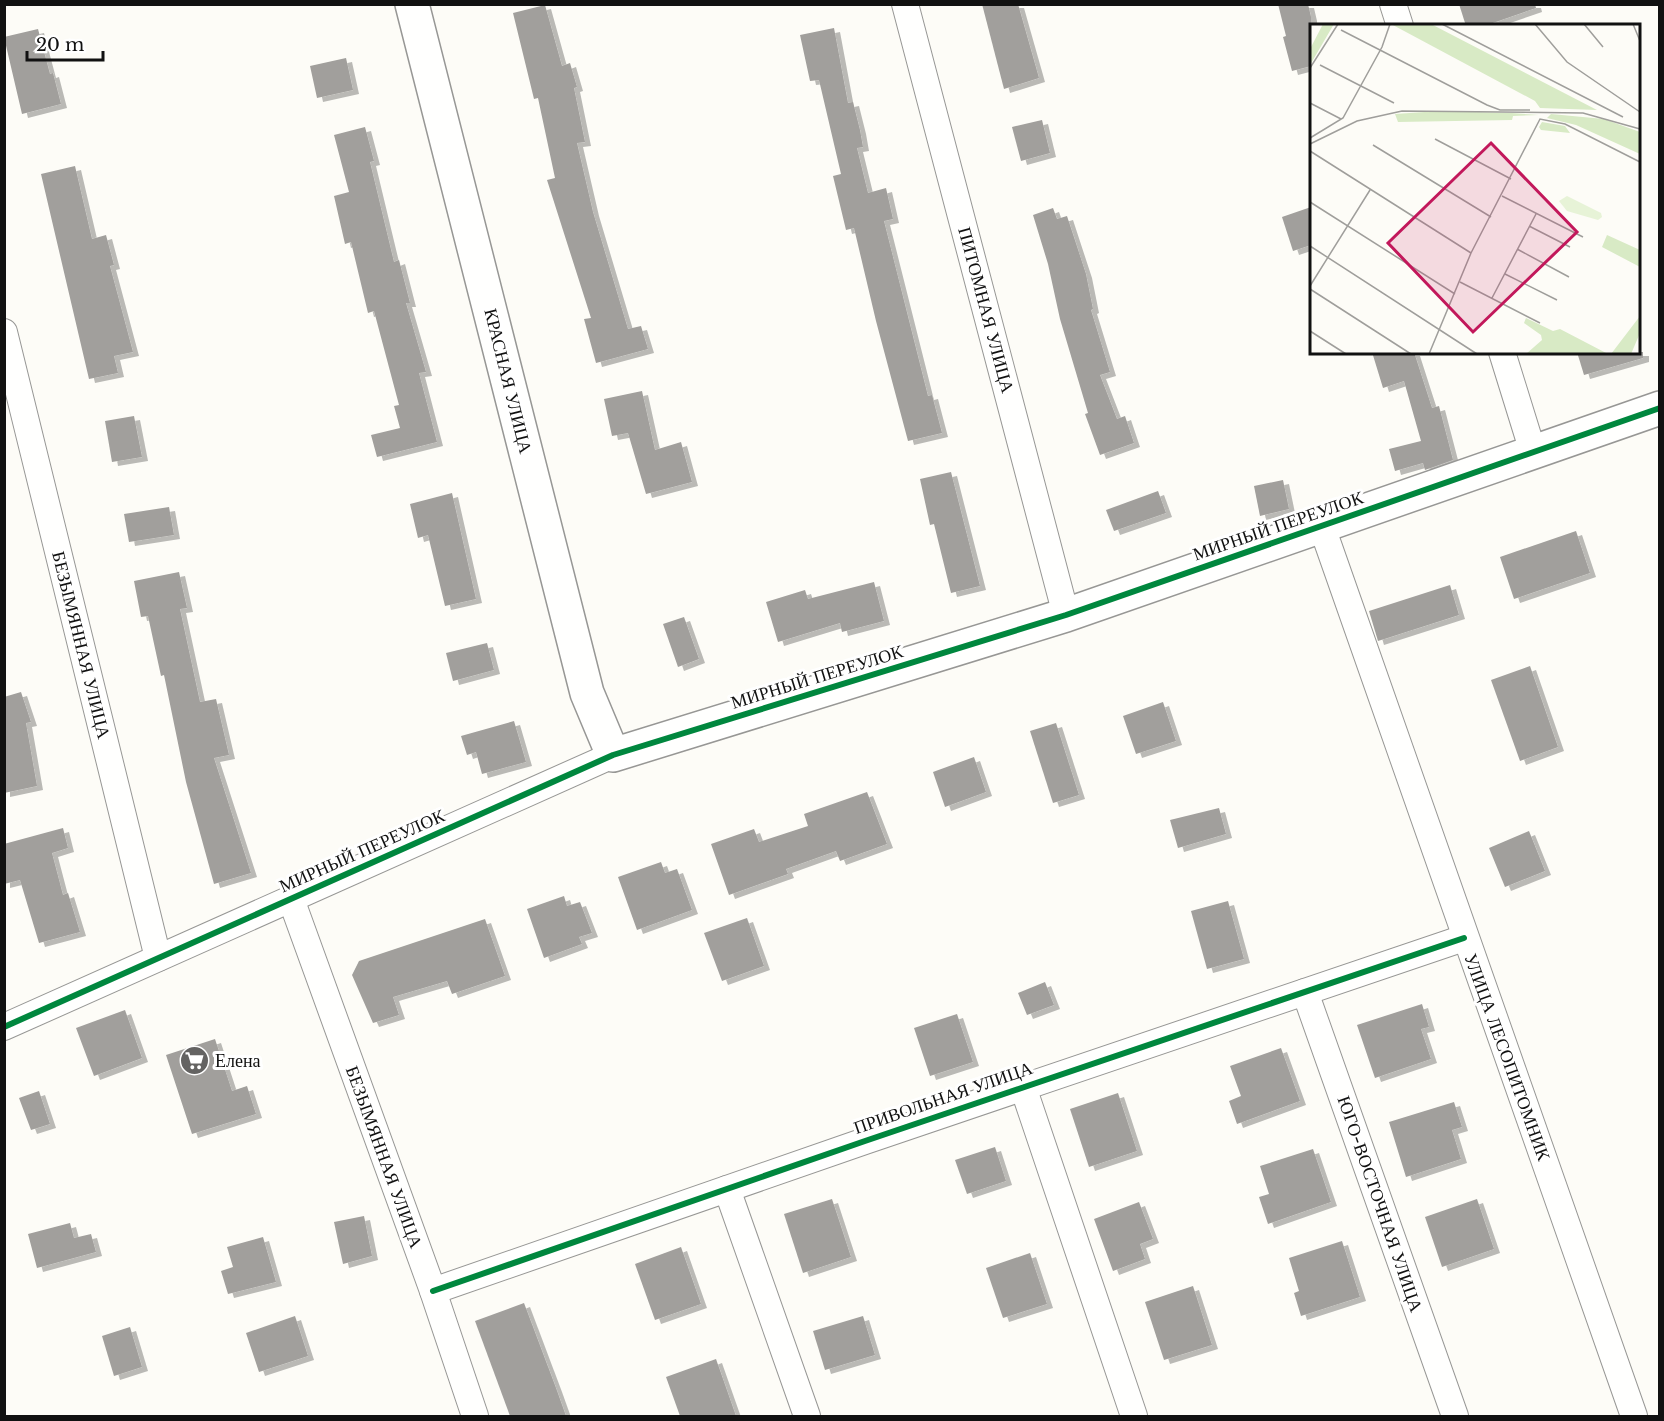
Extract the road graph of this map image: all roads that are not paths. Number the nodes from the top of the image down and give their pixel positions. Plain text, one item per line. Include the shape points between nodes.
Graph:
1 (412, 4) edge
2 (905, 4) edge
3 (1393, 4) edge
4 (1399, 24) edge
5 (4, 332) edge
6 (1503, 354) edge
7 (1659, 408) edge
8 (1533, 452) junction
9 (1322, 527) junction
10 (1066, 615) junction
11 (613, 755) junction
12 (291, 899) junction
13 (1464, 938) junction
14 (158, 958) junction
15 (1305, 992) junction
16 (4, 1027) edge
17 (1023, 1087) junction
18 (727, 1189) junction
19 (433, 1291) junction
20 (475, 1416) edge
21 (807, 1416) edge
22 (1134, 1416) edge
23 (1455, 1416) edge
24 (1634, 1416) edge

1 - 11 street, КРАСНАЯ УЛИЦА via 587,693
2 - 10 street, ПИТОМНАЯ УЛИЦА
3 - 4 street
5 - 14 street, БЕЗЫМЯННАЯ УЛИЦА
6 - 8 street
7 - 8 street, МИРНЫЙ ПЕРЕУЛОК
8 - 9 street, МИРНЫЙ ПЕРЕУЛОК
9 - 10 street, МИРНЫЙ ПЕРЕУЛОК
9 - 13 street, УЛИЦА ЛЕСОПИТОМНИК
10 - 11 street, МИРНЫЙ ПЕРЕУЛОК
11 - 12 street, МИРНЫЙ ПЕРЕУЛОК
12 - 14 street, МИРНЫЙ ПЕРЕУЛОК
12 - 19 street, БЕЗЫМЯННАЯ УЛИЦА
13 - 15 street, ПРИВОЛЬНАЯ УЛИЦА
13 - 24 street, УЛИЦА ЛЕСОПИТОМНИК
14 - 16 street, МИРНЫЙ ПЕРЕУЛОК
15 - 17 street, ПРИВОЛЬНАЯ УЛИЦА
15 - 23 street, ЮГО-ВОСТОЧНАЯ УЛИЦА
17 - 18 street, ПРИВОЛЬНАЯ УЛИЦА
17 - 22 street, ПРИВОЛЬНАЯ УЛИЦА
18 - 19 street, ПРИВОЛЬНАЯ УЛИЦА
18 - 21 street
19 - 20 street, БЕЗЫМЯННАЯ УЛИЦА

